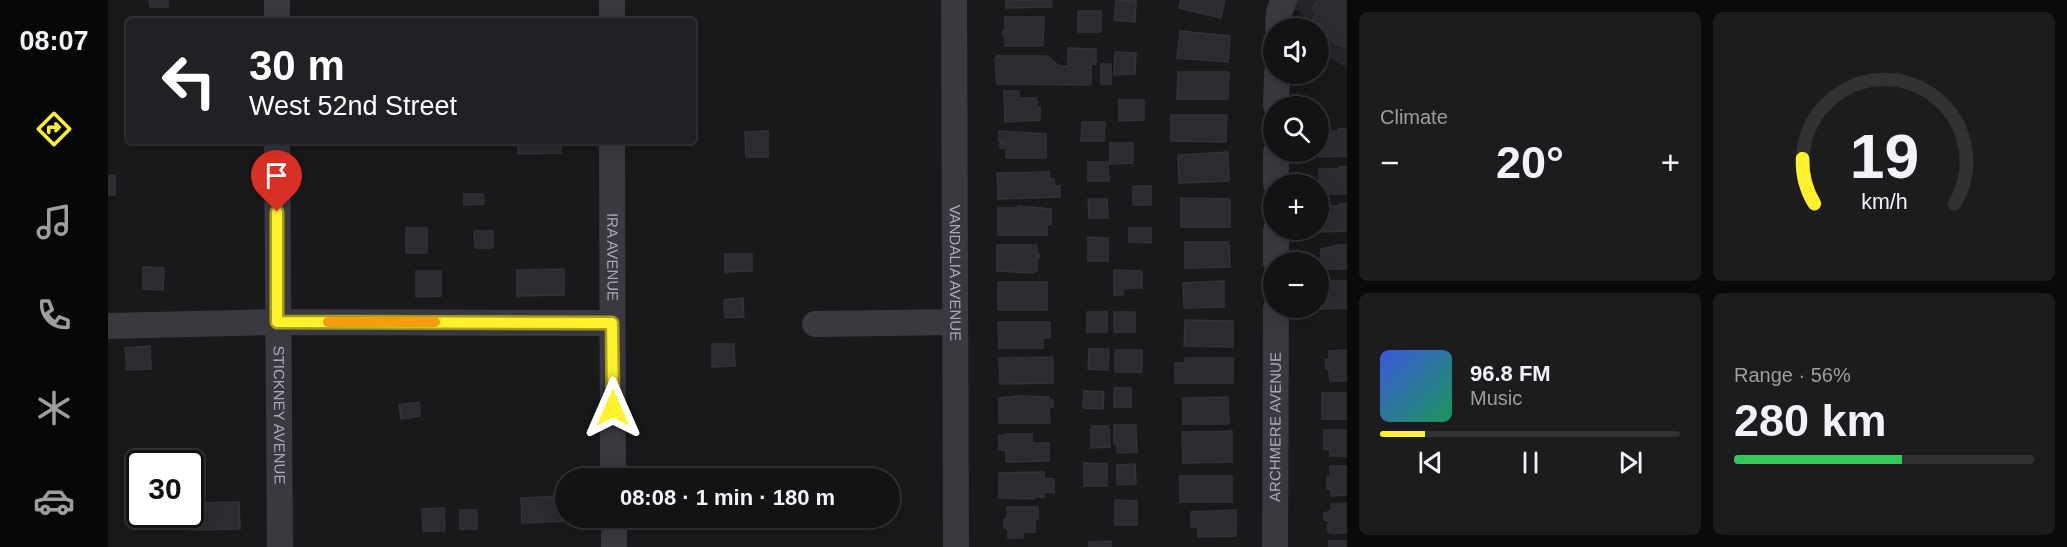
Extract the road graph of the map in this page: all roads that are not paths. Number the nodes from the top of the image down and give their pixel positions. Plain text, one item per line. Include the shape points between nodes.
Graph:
1 (277, 0) edge
2 (612, 0) edge
3 (954, 0) edge
4 (1284, 0) edge
5 (277, 18) edge
6 (612, 18) edge
7 (1279, 18) edge
8 (277, 144) edge
9 (612, 144) edge
10 (1276, 318) edge
11 (277, 322) junction
12 (955, 322) junction
13 (612, 323) junction
14 (815, 324) dead end
15 (108, 326) edge
16 (613, 468) edge
17 (614, 528) edge
18 (280, 547) edge
19 (614, 547) edge
20 (956, 547) edge
21 (1275, 547) edge

1 - 5 street
2 - 6 street
3 - 12 street, VANDALIA AVENUE
4 - 7 street
8 - 11 street, STICKNEY AVENUE
9 - 13 street, IRA AVENUE
10 - 21 street, ARCHMERE AVENUE
11 - 13 street
11 - 15 street
11 - 18 street, STICKNEY AVENUE
12 - 14 street
12 - 20 street, VANDALIA AVENUE
13 - 16 street, IRA AVENUE
17 - 19 street

